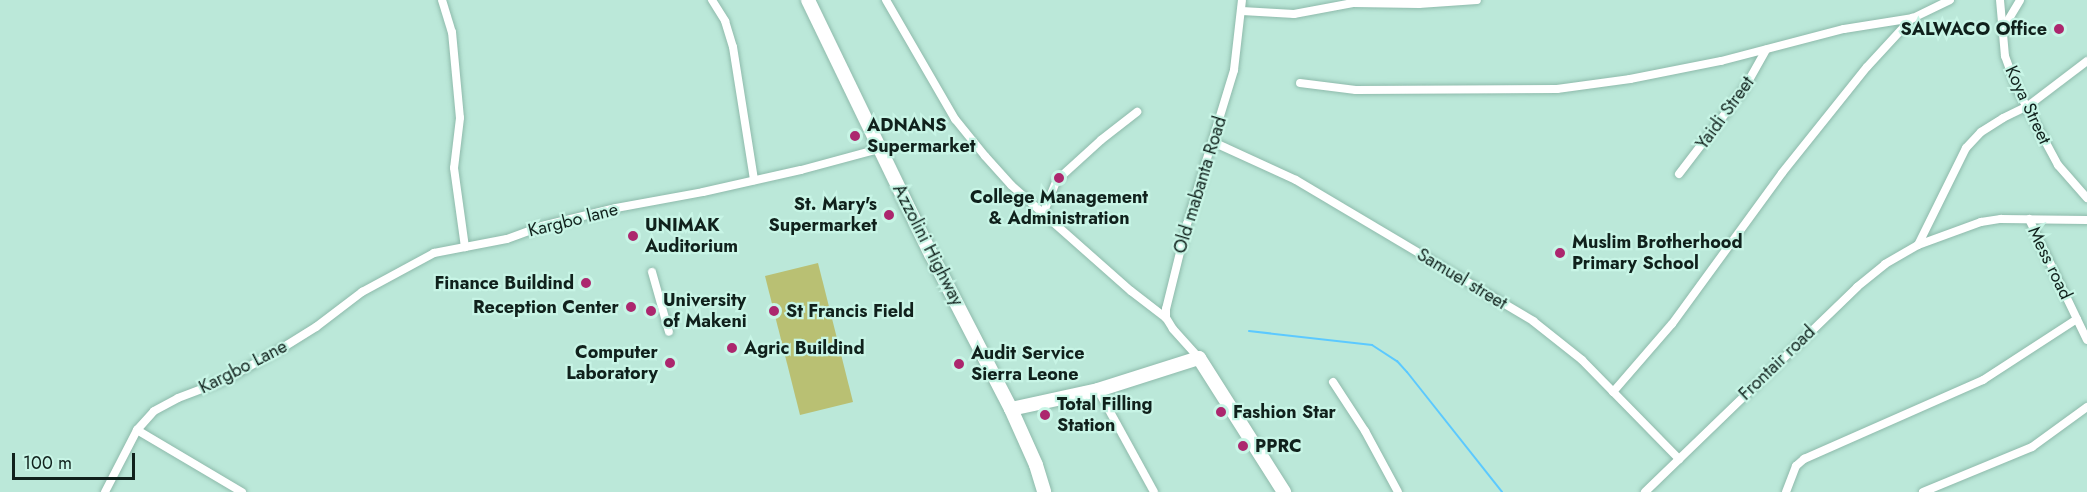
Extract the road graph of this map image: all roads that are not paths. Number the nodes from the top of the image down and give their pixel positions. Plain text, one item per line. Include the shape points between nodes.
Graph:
1 (442, 0) edge
2 (712, 0) edge
3 (808, 0) edge
4 (886, 0) edge
5 (1242, 0) edge
6 (1477, 0) edge
7 (1950, 0) edge
8 (2000, 0) edge
9 (2020, 0) edge
10 (1242, 11) junction
11 (1913, 18) junction
12 (2004, 28) junction
13 (1766, 50) junction
14 (2085, 67) edge
15 (1300, 83) dead end
16 (2028, 106) junction
17 (1137, 112) dead end
18 (1213, 142) junction
19 (879, 148) junction
20 (1679, 174) dead end
21 (754, 180) junction
22 (2087, 198) edge
23 (1043, 214) junction
24 (2029, 219) junction
25 (2087, 220) edge
26 (1918, 245) junction
27 (465, 247) junction
28 (410, 268) joint
29 (652, 272) dead end
30 (1166, 318) junction
31 (2077, 320) junction
32 (669, 332) dead end
33 (2087, 340) edge
34 (1199, 358) junction
35 (1333, 382) dead end
36 (1098, 390) junction
37 (1613, 392) junction
38 (2087, 407) edge
39 (1011, 409) junction
40 (137, 430) junction
41 (1679, 459) junction
42 (105, 492) edge
43 (242, 492) edge
44 (1044, 492) edge
45 (1154, 492) edge
46 (1284, 492) edge
47 (1398, 492) edge
48 (1645, 492) edge
49 (1786, 492) edge
50 (1923, 492) edge

1 - 27 street via 452,32 460,118 454,168
2 - 21 street via 725,21 733,47
3 - 19 main road, Azzolini Highway
4 - 23 street via 955,119 1011,185
5 - 10 street, Old mabanta Road
6 - 10 street via 1353,3 1294,14
7 - 11 street
8 - 12 street, Koya Street
9 - 12 street
10 - 18 street, Old mabanta Road via 1234,70
11 - 13 street via 1844,29
11 - 37 street via 1867,67 1782,173 1672,324
12 - 16 street, Koya Street via 2009,70
13 - 15 street via 1630,79 1557,89 1356,90
13 - 20 street, Yaidi Street via 1744,90
14 - 16 street
16 - 22 street, Koya Street via 2058,165
16 - 26 street via 2003,117 1966,148
17 - 23 street via 1056,181
18 - 30 street, Old mabanta Road via 1168,295
18 - 37 street, Samuel street via 1296,180 1533,321 1582,360
19 - 21 street, Kargbo lane
19 - 39 main road, Azzolini Highway
21 - 27 street, Kargbo lane via 616,208
23 - 30 street
24 - 25 street, Frontair road
24 - 26 street, Frontair road via 1981,222
24 - 31 street, Mess road
26 - 41 street, Frontair road via 1857,286
27 - 28 street, Kargbo lane via 434,253
28 - 40 street, Kargbo Lane via 362,292 279,350 223,381 163,406
29 - 32 street
30 - 34 street
31 - 33 street, Mess road
31 - 49 street via 1983,380 1804,459 1796,466
34 - 36 main road
34 - 46 main road
35 - 47 street
36 - 39 main road
36 - 45 street
37 - 41 street, Samuel street
38 - 50 street via 2032,447
39 - 44 main road, Azzolini Highway
40 - 42 street, Kargbo Lane
40 - 43 street
41 - 48 street, Frontair road

